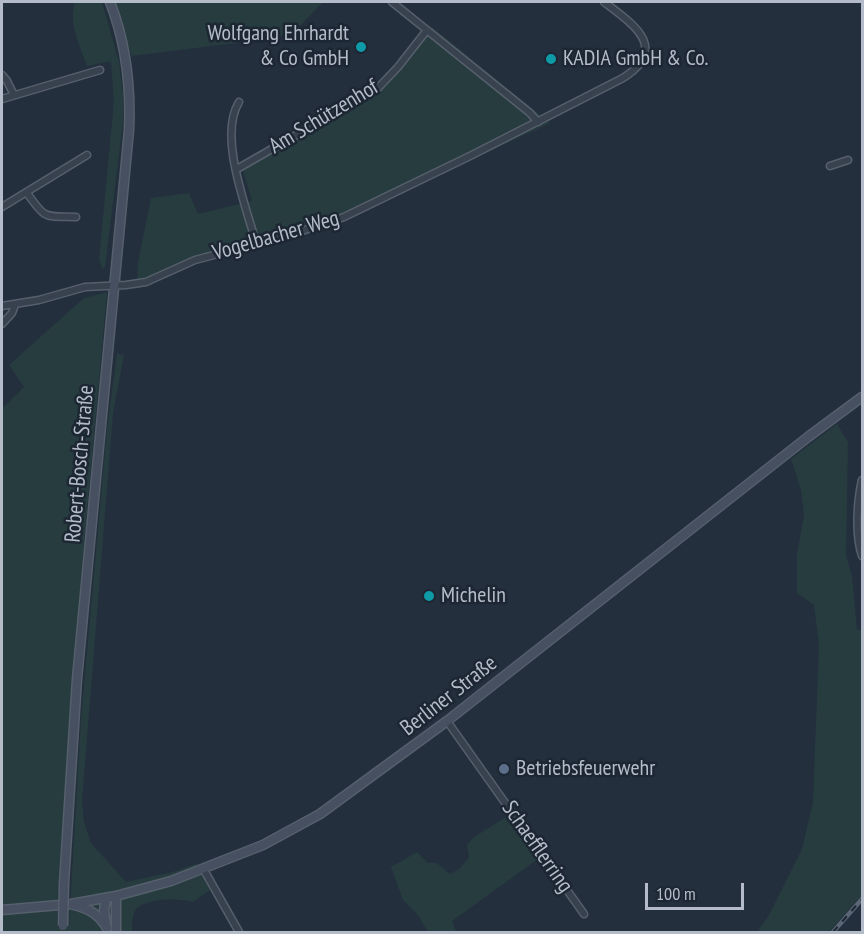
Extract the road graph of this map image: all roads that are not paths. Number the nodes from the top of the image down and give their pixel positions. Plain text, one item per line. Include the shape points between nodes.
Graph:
1 (110, 2) edge
2 (392, 2) edge
3 (604, 2) edge
4 (427, 30) junction
5 (100, 70) dead end
6 (2, 75) edge
7 (14, 95) junction
8 (2, 99) edge
9 (239, 102) dead end
10 (538, 122) junction
11 (87, 155) dead end
12 (848, 160) dead end
13 (830, 166) dead end
14 (237, 169) junction
15 (27, 193) junction
16 (2, 207) edge
17 (76, 217) dead end
18 (256, 243) junction
19 (115, 286) junction
20 (15, 305) junction
21 (2, 306) edge
22 (2, 324) edge
23 (862, 397) edge
24 (862, 480) edge
25 (862, 556) edge
26 (447, 721) junction
27 (204, 870) junction
28 (116, 896) junction
29 (106, 898) junction
30 (71, 904) junction
31 (2, 910) edge
32 (584, 914) dead end
33 (63, 929) edge
34 (107, 930) edge
35 (116, 933) edge
36 (239, 933) edge

1 - 19 main road, Robert-Bosch-Straße via 126,58 130,106
2 - 4 street
3 - 10 street, Vogelbacher Weg via 639,30 645,44 641,63 634,72
4 - 10 street
4 - 14 street, Am Schützenhof via 378,88
5 - 7 street
6 - 7 street
7 - 8 street
9 - 14 street, Am Schützenhof via 231,127
10 - 18 street, Vogelbacher Weg via 344,217
11 - 15 street
12 - 13 street
14 - 18 street, Am Schützenhof
15 - 16 street
15 - 17 street via 45,216
18 - 19 street, Vogelbacher Weg via 195,260 146,282
19 - 20 street, Vogelbacher Weg via 85,287
19 - 33 main road, Robert-Bosch-Straße, bridge via 77,679
20 - 21 street, Vogelbacher Weg
20 - 22 street
23 - 26 main road, Berliner Straße
24 - 25 street via 858,537
26 - 27 main road, Berliner Straße via 320,814 263,845
26 - 32 street, Schaefflerring
27 - 28 main road, Berliner Straße
27 - 36 street
28 - 29 main road, Berliner Straße
28 - 35 main road
29 - 30 main road, Berliner Straße
29 - 34 main road
30 - 31 main road, Berliner Straße
30 - 34 main road via 100,916

